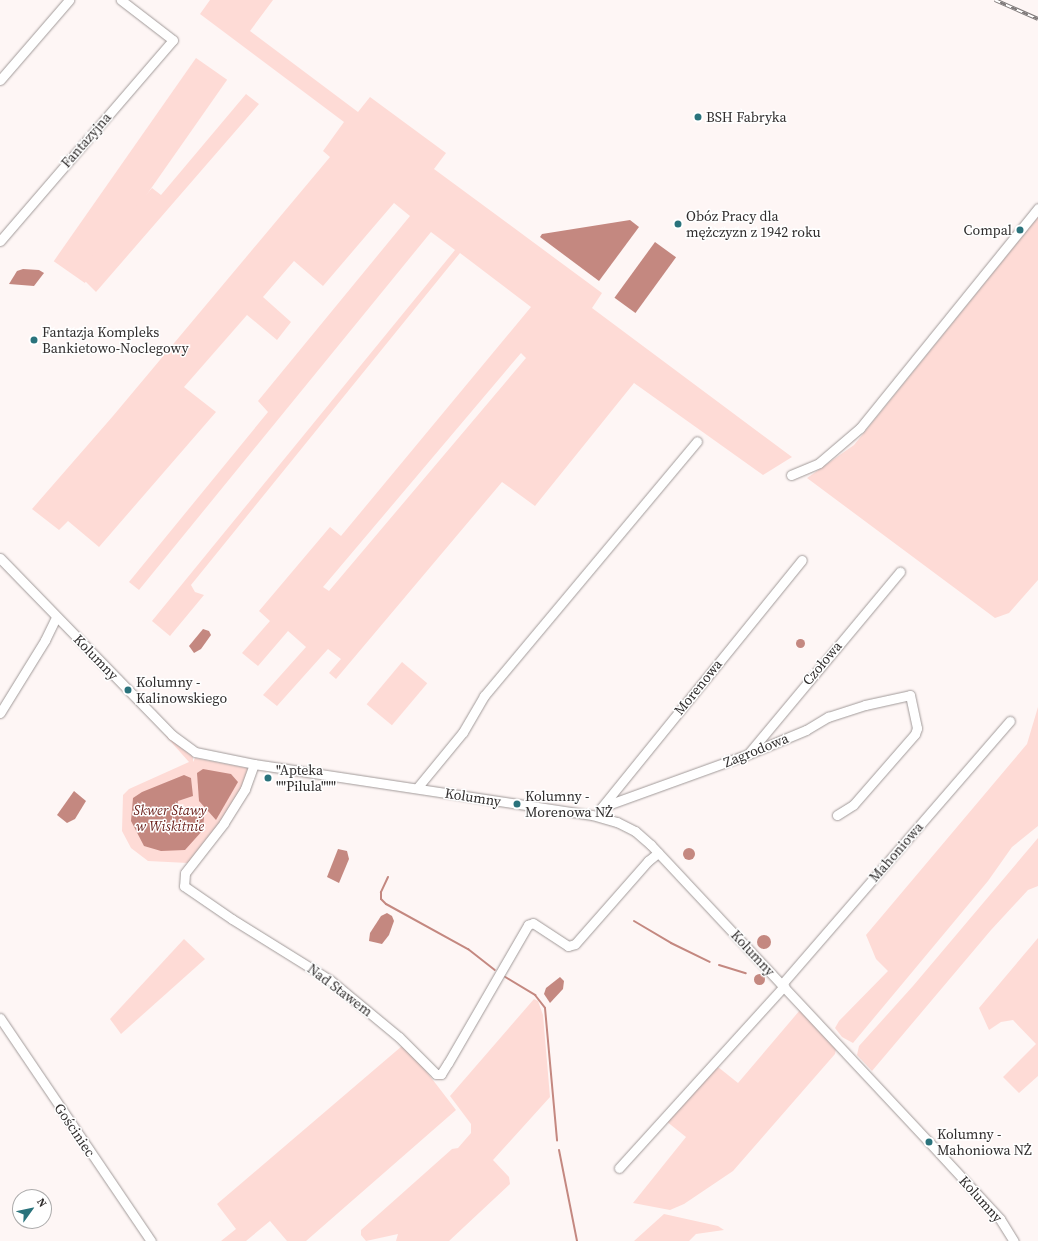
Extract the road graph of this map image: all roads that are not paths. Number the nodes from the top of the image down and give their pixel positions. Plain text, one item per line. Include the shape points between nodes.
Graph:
1 (69, 0) edge
2 (121, 0) edge
3 (0, 80) edge
4 (1038, 208) edge
5 (0, 241) edge
6 (697, 441) dead end
7 (791, 475) dead end
8 (0, 558) edge
9 (802, 560) dead end
10 (900, 572) dead end
11 (56, 617) junction
12 (0, 713) edge
13 (1010, 721) dead end
14 (746, 755) junction
15 (254, 764) junction
16 (417, 788) junction
17 (602, 807) junction
18 (837, 815) dead end
19 (598, 816) junction
20 (658, 853) junction
21 (783, 985) junction
22 (0, 1018) edge
23 (619, 1168) dead end
24 (151, 1241) edge
25 (1014, 1241) edge

1 - 3 street
2 - 5 street, Fantazyjna via 173,40
4 - 7 street via 860,428 819,463
6 - 16 street via 484,696 463,732
8 - 11 street, Kolumny
9 - 17 street, Morenowa
10 - 14 street, Czołowa
11 - 12 street via 45,640
11 - 15 street, Kolumny via 183,744 200,754
13 - 21 street, Mahoniowa
14 - 17 street, Zagrodowa
14 - 18 street, Zagrodowa via 828,718 865,705 910,695 917,728 915,734 853,805
15 - 16 street, Kolumny
15 - 20 street, Nad Stawem via 245,789 224,823 185,873 184,886 330,980 399,1037 436,1074 443,1072 530,924 541,926 568,946 575,944
16 - 19 street, Kolumny
17 - 19 street, Morenowa
19 - 20 street, Kolumny via 635,831
20 - 21 street, Kolumny
21 - 23 street, Mahoniowa
21 - 25 street, Kolumny via 1000,1219
22 - 24 street, Gościniec

